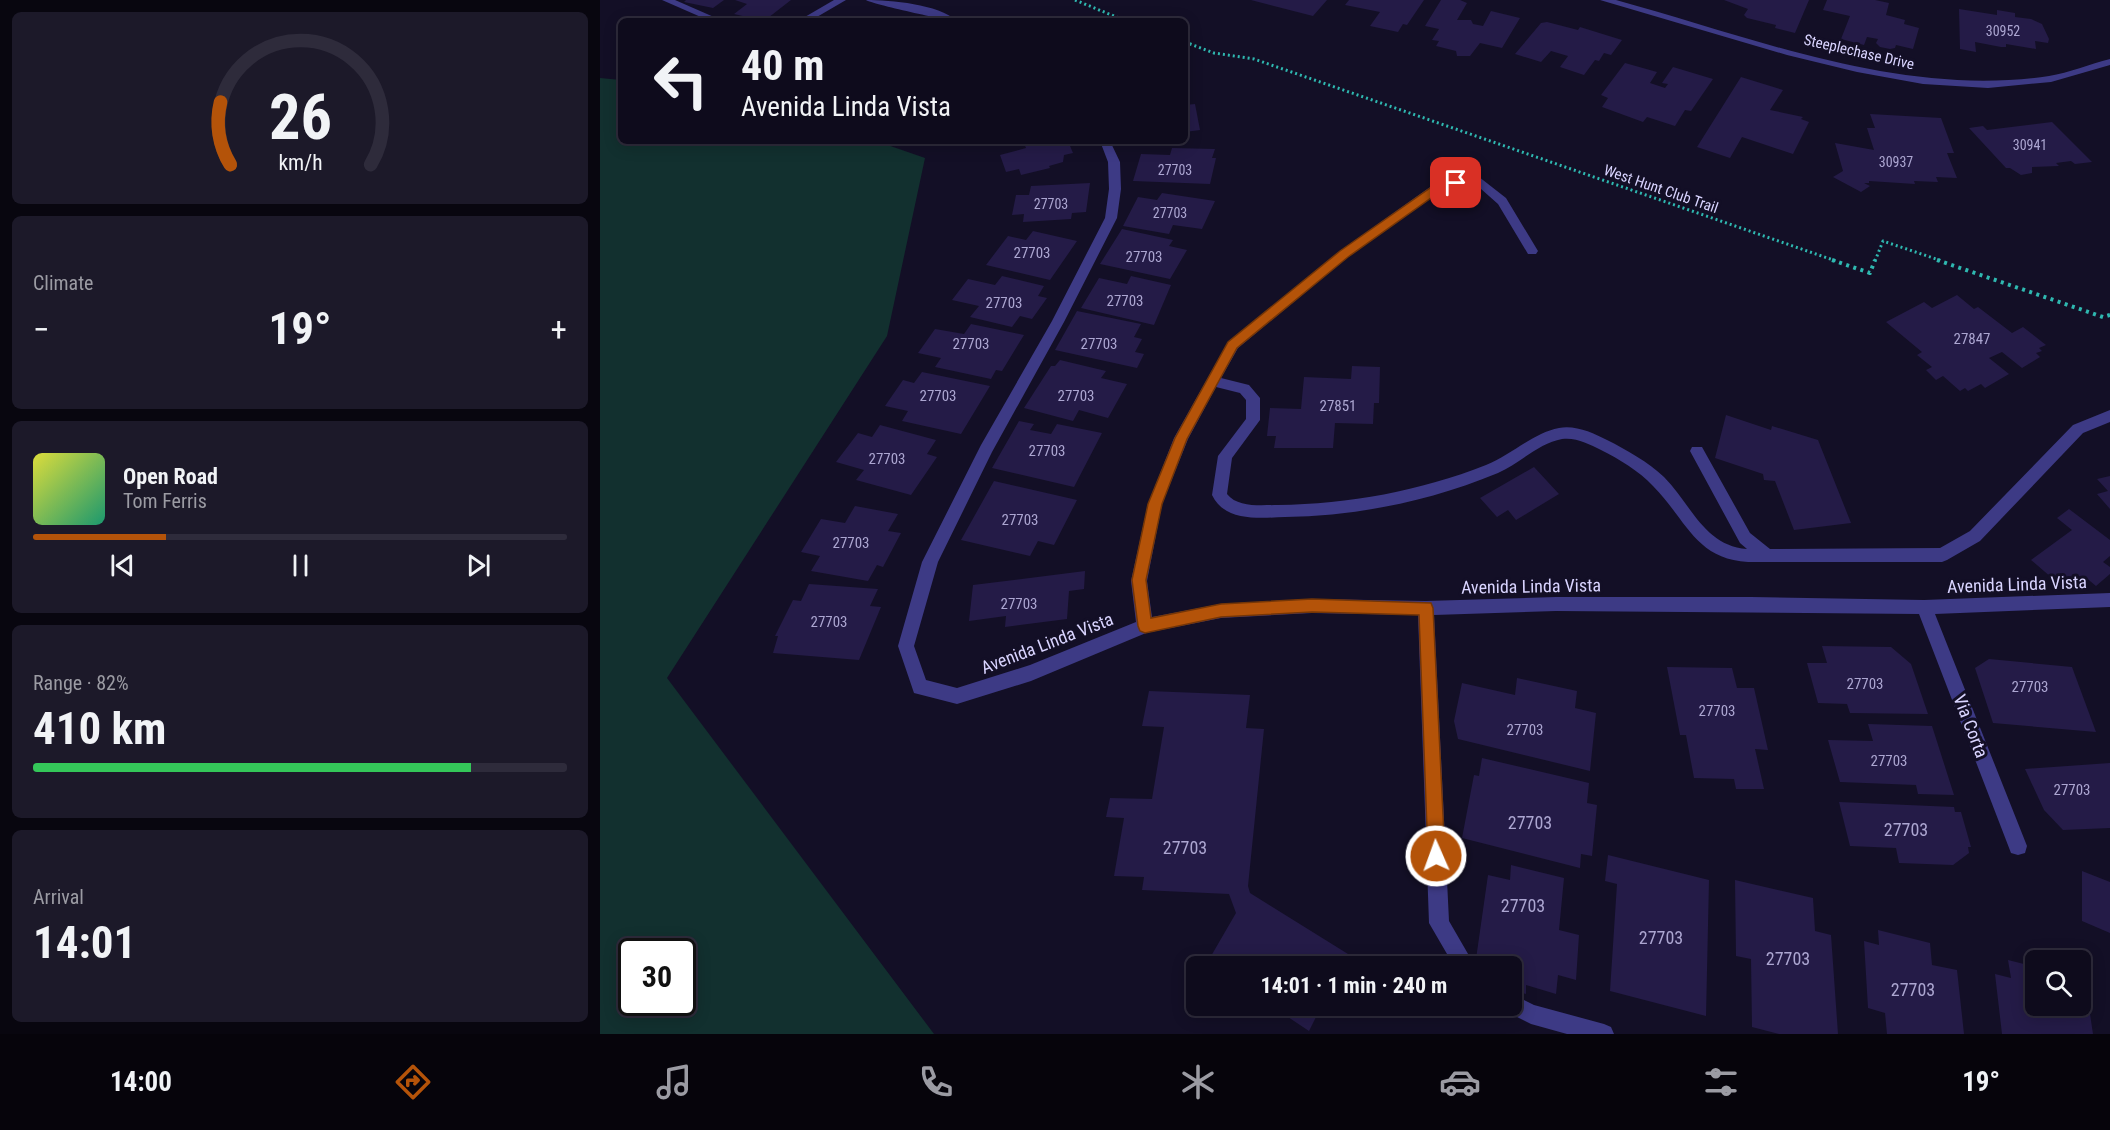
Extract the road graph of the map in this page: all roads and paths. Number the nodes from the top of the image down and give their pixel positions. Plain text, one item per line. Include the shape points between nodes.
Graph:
1 (667, 0) edge
2 (841, 0) edge
3 (871, 0) edge
4 (1075, 0) edge
5 (1605, 0) edge
6 (711, 18) edge
7 (808, 18) edge
8 (945, 18) edge
9 (1119, 18) edge
10 (1188, 43) edge
11 (2110, 62) edge
12 (1106, 144) edge
13 (1532, 251) dead end
14 (2110, 315) edge
15 (1211, 381) junction
16 (2110, 416) edge
17 (1697, 451) dead end
18 (1767, 556) junction
19 (2110, 600) edge
20 (1924, 607) junction
21 (1426, 608) junction
22 (1145, 626) junction
23 (2018, 846) dead end
24 (1459, 956) edge
25 (1522, 1009) edge
26 (1604, 1034) edge

1 - 6 street
2 - 7 street
3 - 8 street
4 - 9 path
5 - 11 street, Steeplechase Drive via 1735,38 1919,81 2020,86 2084,74
10 - 14 path, West Hunt Club Trail via 1214,53 1254,59 1870,273 1883,241 2103,317
12 - 22 street, Avenida Linda Vista via 1114,162 1111,218 986,449 930,562 906,645 920,687 957,696 1031,673
13 - 15 street via 1502,201 1474,177 1437,188 1344,254 1233,345
15 - 18 street via 1244,389 1253,398 1253,420 1225,456 1219,495 1226,504 1242,510 1306,510 1398,498 1446,486 1496,467 1559,434 1575,433 1600,441 1657,481 1716,548 1735,555
15 - 22 street via 1181,438 1155,504 1139,580
16 - 18 street via 2078,429 1975,536 1942,555
17 - 18 street via 1745,538
19 - 20 street, Avenida Linda Vista
20 - 21 street, Avenida Linda Vista via 1717,604
20 - 23 street, Via Corta
21 - 22 street, Avenida Linda Vista via 1312,606 1221,611
21 - 24 street via 1439,923
25 - 26 street

